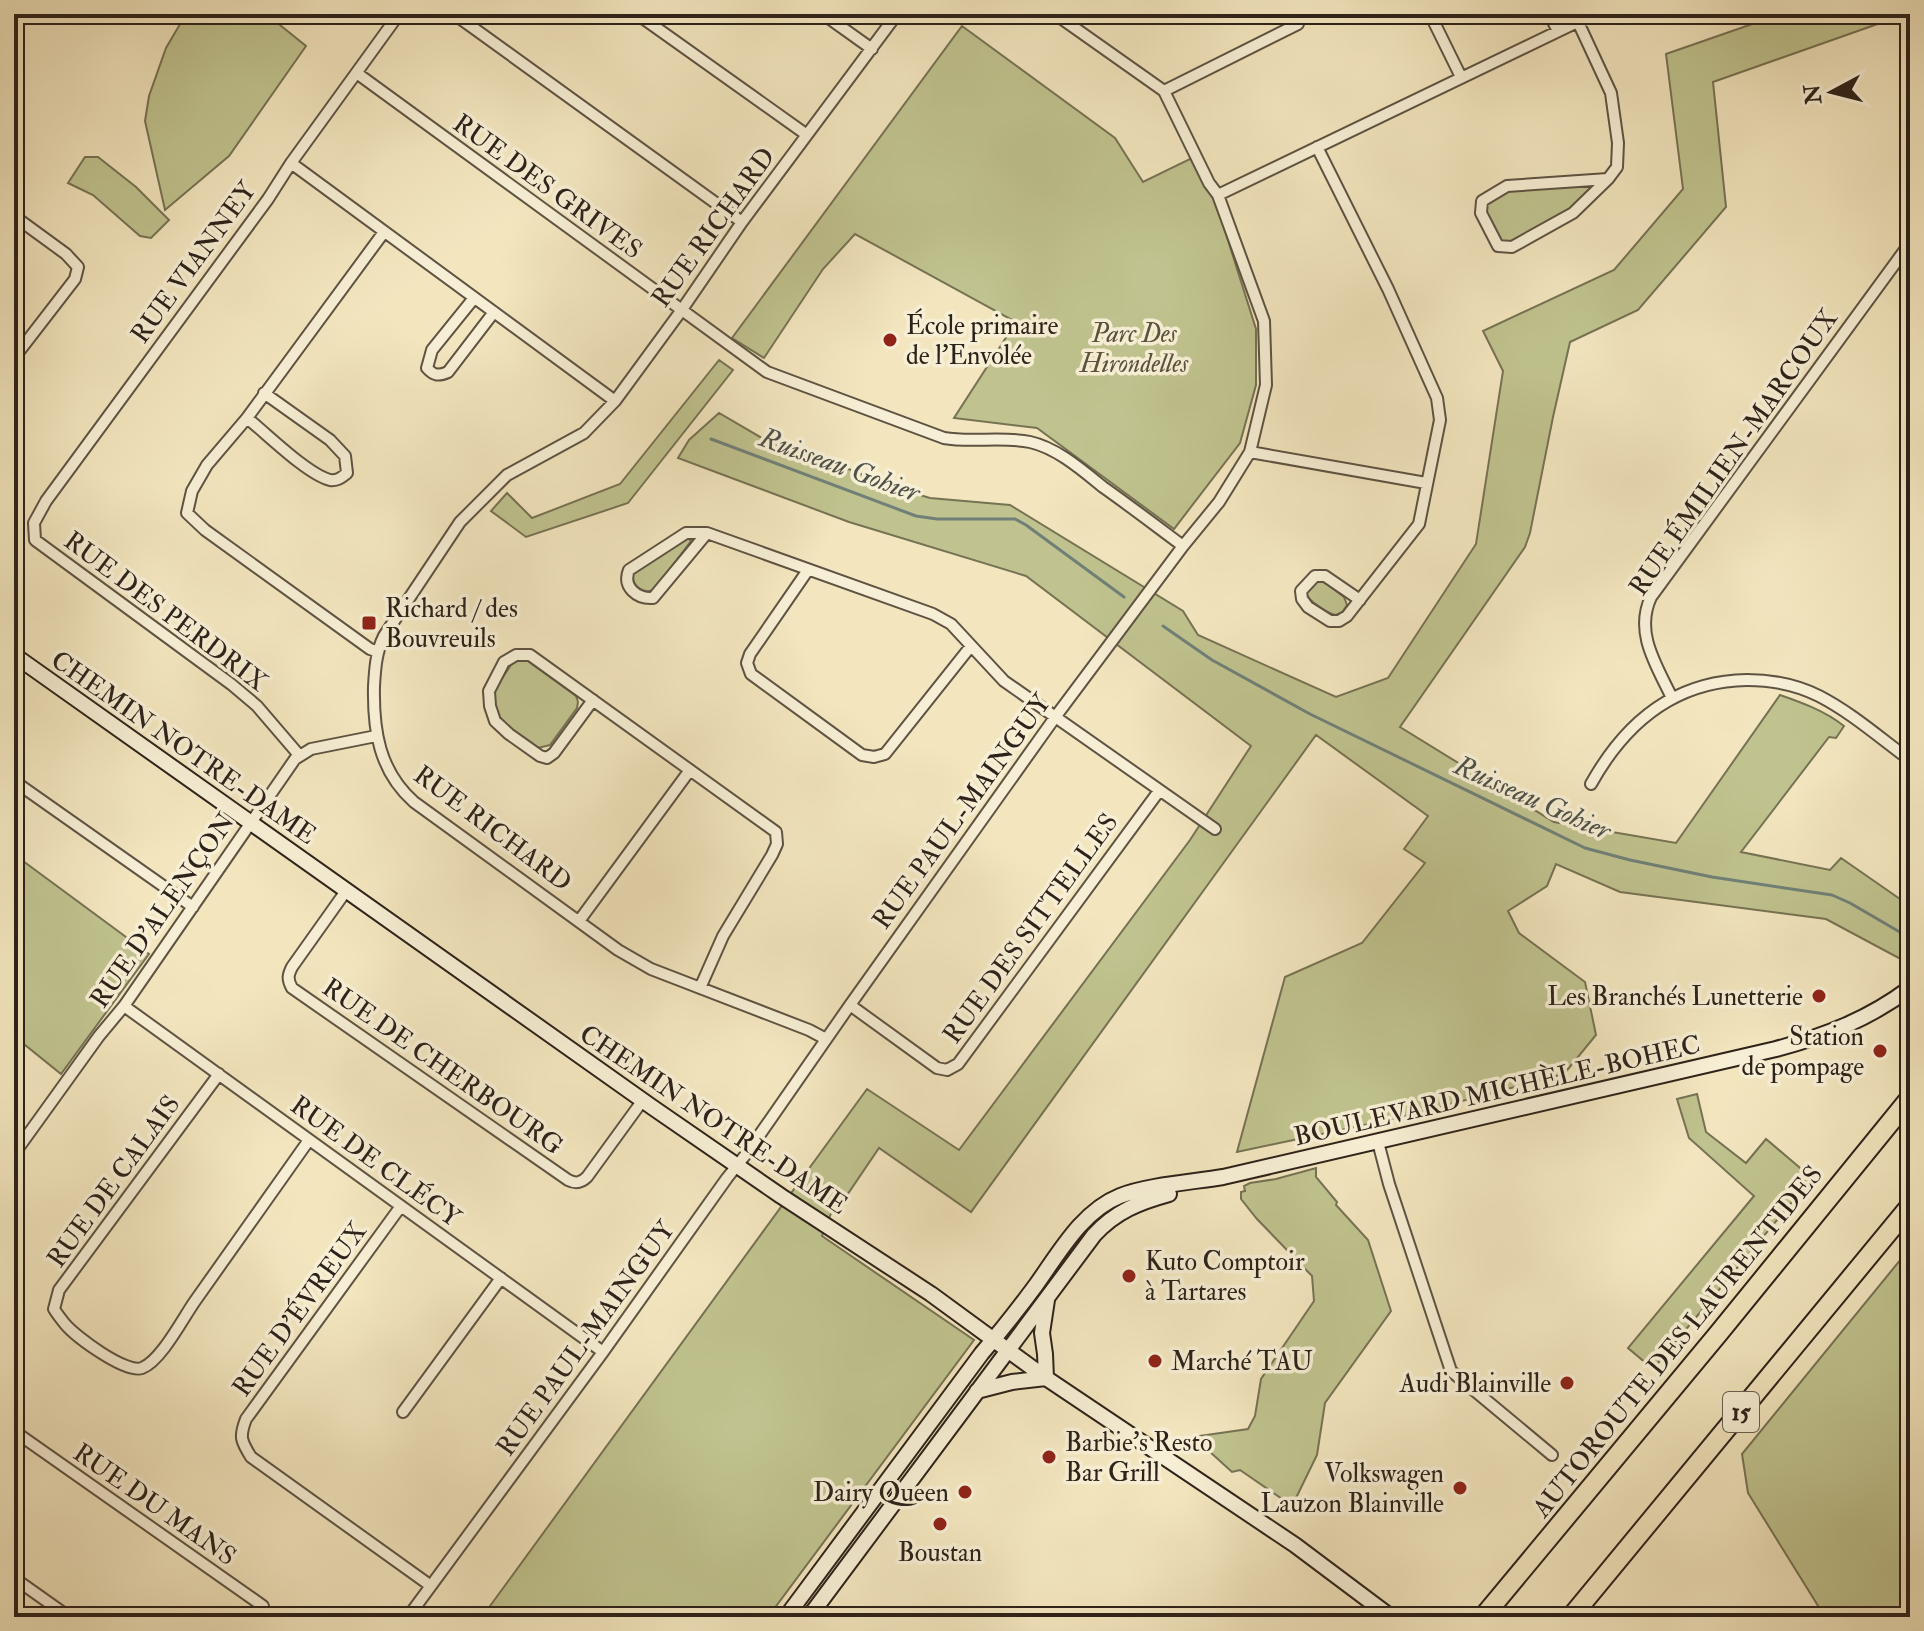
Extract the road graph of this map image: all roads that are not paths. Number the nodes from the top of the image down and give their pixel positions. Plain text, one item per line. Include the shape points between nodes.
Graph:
1 (399, 14) edge
2 (454, 14) edge
3 (637, 14) edge
4 (823, 14) edge
5 (897, 14) edge
6 (1055, 14) edge
7 (1300, 14) edge
8 (1430, 14) edge
9 (1549, 14) edge
10 (1587, 16) edge
11 (1558, 31) junction
12 (872, 49) junction
13 (358, 74) junction
14 (1461, 77) junction
15 (1164, 91) junction
16 (807, 135) junction
17 (1317, 147) junction
18 (291, 163) junction
19 (1608, 179) junction
20 (1218, 195) junction
21 (14, 216) edge
22 (742, 222) junction
23 (384, 232) junction
24 (1910, 243) edge
25 (474, 298) junction
26 (681, 311) junction
27 (494, 312) junction
28 (14, 358) edge
29 (264, 393) junction
30 (615, 401) junction
31 (247, 418) junction
32 (1250, 452) junction
33 (1426, 483) junction
34 (707, 533) junction
35 (35, 540) joint
36 (1183, 546) junction
37 (808, 570) junction
38 (1360, 600) junction
39 (971, 646) junction
40 (378, 652) junction
41 (14, 655) edge
42 (1672, 698) junction
43 (593, 700) junction
44 (1056, 716) junction
45 (376, 736) junction
46 (299, 755) junction
47 (1910, 760) edge
48 (690, 770) junction
49 (14, 781) edge
50 (1591, 784) dead end
51 (1159, 791) junction
52 (250, 823) junction
53 (1215, 829) dead end
54 (346, 891) junction
55 (193, 907) junction
56 (579, 921) junction
57 (700, 988) junction
58 (1910, 988) edge
59 (850, 1005) junction
60 (124, 1006) junction
61 (826, 1039) junction
62 (219, 1074) junction
63 (1910, 1098) edge
64 (643, 1100) junction
65 (309, 1140) junction
66 (1378, 1142) junction
67 (14, 1154) edge
68 (737, 1165) junction
69 (1223, 1177) junction
70 (401, 1206) junction
71 (1910, 1206) edge
72 (501, 1278) junction
73 (1048, 1296) junction
74 (994, 1340) junction
75 (1007, 1350) junction
76 (603, 1352) junction
77 (1046, 1378) junction
78 (977, 1391) junction
79 (403, 1412) dead end
80 (14, 1431) edge
81 (1552, 1455) dead end
82 (14, 1578) edge
83 (431, 1586) junction
84 (69, 1617) edge
85 (264, 1617) edge
86 (408, 1617) edge
87 (786, 1617) edge
88 (809, 1617) edge
89 (1391, 1617) edge
90 (1483, 1617) edge
91 (1571, 1617) edge

1 - 13 street, RUE VIANNEY
2 - 22 street
3 - 16 street
4 - 12 street
5 - 12 street, RUE RICHARD
6 - 15 street, RUE PAUL-MAINGUY
7 - 15 street via 1298,24
8 - 14 street
9 - 11 street
10 - 11 street
10 - 19 street via 1611,93 1618,143 1617,167
11 - 14 street
12 - 16 street, RUE RICHARD
13 - 18 street, RUE VIANNEY
13 - 26 street, RUE DES GRIVES
14 - 17 street
15 - 20 street, RUE PAUL-MAINGUY
16 - 22 street, RUE RICHARD
17 - 20 street
17 - 33 street via 1437,398 1440,420
18 - 23 street
18 - 35 street, RUE VIANNEY via 46,501 34,523
19 - 19 street via 1573,213 1512,247 1498,246 1481,213 1482,201 1507,186
20 - 32 street, RUE PAUL-MAINGUY via 1264,321 1266,385
21 - 28 street via 78,267 75,279
22 - 26 street, RUE RICHARD
23 - 25 street
23 - 29 street
24 - 42 street, RUE ÉMILIEN-MARCOUX via 1651,597 1644,630
25 - 27 street
25 - 27 street via 432,350 427,368 432,374 448,372
26 - 30 street, RUE RICHARD
26 - 36 street, RUE DES GRIVES via 767,372 787,380 944,438 1032,442 1049,449
27 - 30 street
29 - 31 street
29 - 31 street via 330,440 345,456 347,473 331,480 309,469
30 - 40 street, RUE RICHARD via 584,433 507,475 460,522
31 - 40 street via 207,465 187,513
32 - 33 street
32 - 36 street, RUE PAUL-MAINGUY
33 - 38 street via 1419,524
34 - 34 street via 653,598 643,598 629,587 629,570 686,533
34 - 37 street
35 - 46 street, RUE DES PERDRIX via 231,684
36 - 44 street, RUE PAUL-MAINGUY
37 - 39 street via 933,614
37 - 39 street via 747,663 751,674 862,755 885,754
38 - 38 street via 1347,616 1330,621 1308,607 1301,591 1315,576 1325,576
39 - 44 street via 1004,681
40 - 45 street, RUE RICHARD
41 - 52 street, CHEMIN NOTRE-DAME
42 - 47 street via 1738,681 1798,688 1842,710
42 - 50 street via 1627,733
43 - 43 street via 547,758 495,721 489,691 504,662 530,655
43 - 48 street
44 - 51 street
44 - 59 street, RUE PAUL-MAINGUY
45 - 46 street
45 - 56 street, RUE RICHARD via 388,770 408,797
46 - 52 street, RUE D'ALENÇON
48 - 56 street
48 - 57 street via 776,832 777,844 723,936
49 - 55 street
51 - 53 street
51 - 59 street, RUE DES SITTELLES via 958,1064 937,1068
52 - 54 street, CHEMIN NOTRE-DAME
52 - 55 street, RUE D'ALENÇON
54 - 64 street, CHEMIN NOTRE-DAME
54 - 64 street, RUE DE CHERBOURG via 292,967 292,988 574,1183 587,1177
55 - 60 street, RUE D'ALENÇON
56 - 57 street, RUE RICHARD via 651,969
57 - 61 street, RUE RICHARD
58 - 66 street, BOULEVARD MICHÈLE-BOHEC via 1857,1021 1795,1044
59 - 61 street, RUE PAUL-MAINGUY
60 - 62 street, RUE DE CLÉCY
60 - 67 street, RUE D'ALENÇON
61 - 68 street, RUE PAUL-MAINGUY
62 - 65 street, RUE DE CLÉCY
62 - 65 street, RUE DE CALAIS via 59,1290 54,1309 66,1326 93,1346 121,1366 147,1366
63 - 90 highway, AUTOROUTE DES LAURENTIDES
64 - 68 street, CHEMIN NOTRE-DAME
65 - 70 street, RUE DE CLÉCY
66 - 69 street, BOULEVARD MICHÈLE-BOHEC
66 - 81 street via 1451,1371
68 - 74 street, CHEMIN NOTRE-DAME
68 - 76 street, RUE PAUL-MAINGUY
69 - 73 street, BOULEVARD MICHÈLE-BOHEC via 1113,1216
69 - 74 street, BOULEVARD MICHÈLE-BOHEC via 1129,1193 1100,1207
70 - 72 street, RUE DE CLÉCY
70 - 83 street, RUE D'ÉVREUX via 246,1419 242,1441 251,1457
71 - 91 highway, 15
72 - 76 street, RUE DE CLÉCY
72 - 79 street
73 - 75 street, BOULEVARD MICHÈLE-BOHEC
73 - 77 street via 1042,1333
74 - 75 street, CHEMIN NOTRE-DAME
74 - 87 street, BOULEVARD MICHÈLE-BOHEC
75 - 77 street, CHEMIN NOTRE-DAME
75 - 78 street, BOULEVARD MICHÈLE-BOHEC
76 - 83 street, RUE PAUL-MAINGUY
77 - 78 street
77 - 89 street, CHEMIN NOTRE-DAME via 1295,1545
78 - 88 street, BOULEVARD MICHÈLE-BOHEC
80 - 85 street, RUE DU MANS via 263,1606
82 - 84 street
83 - 86 street, RUE PAUL-MAINGUY

